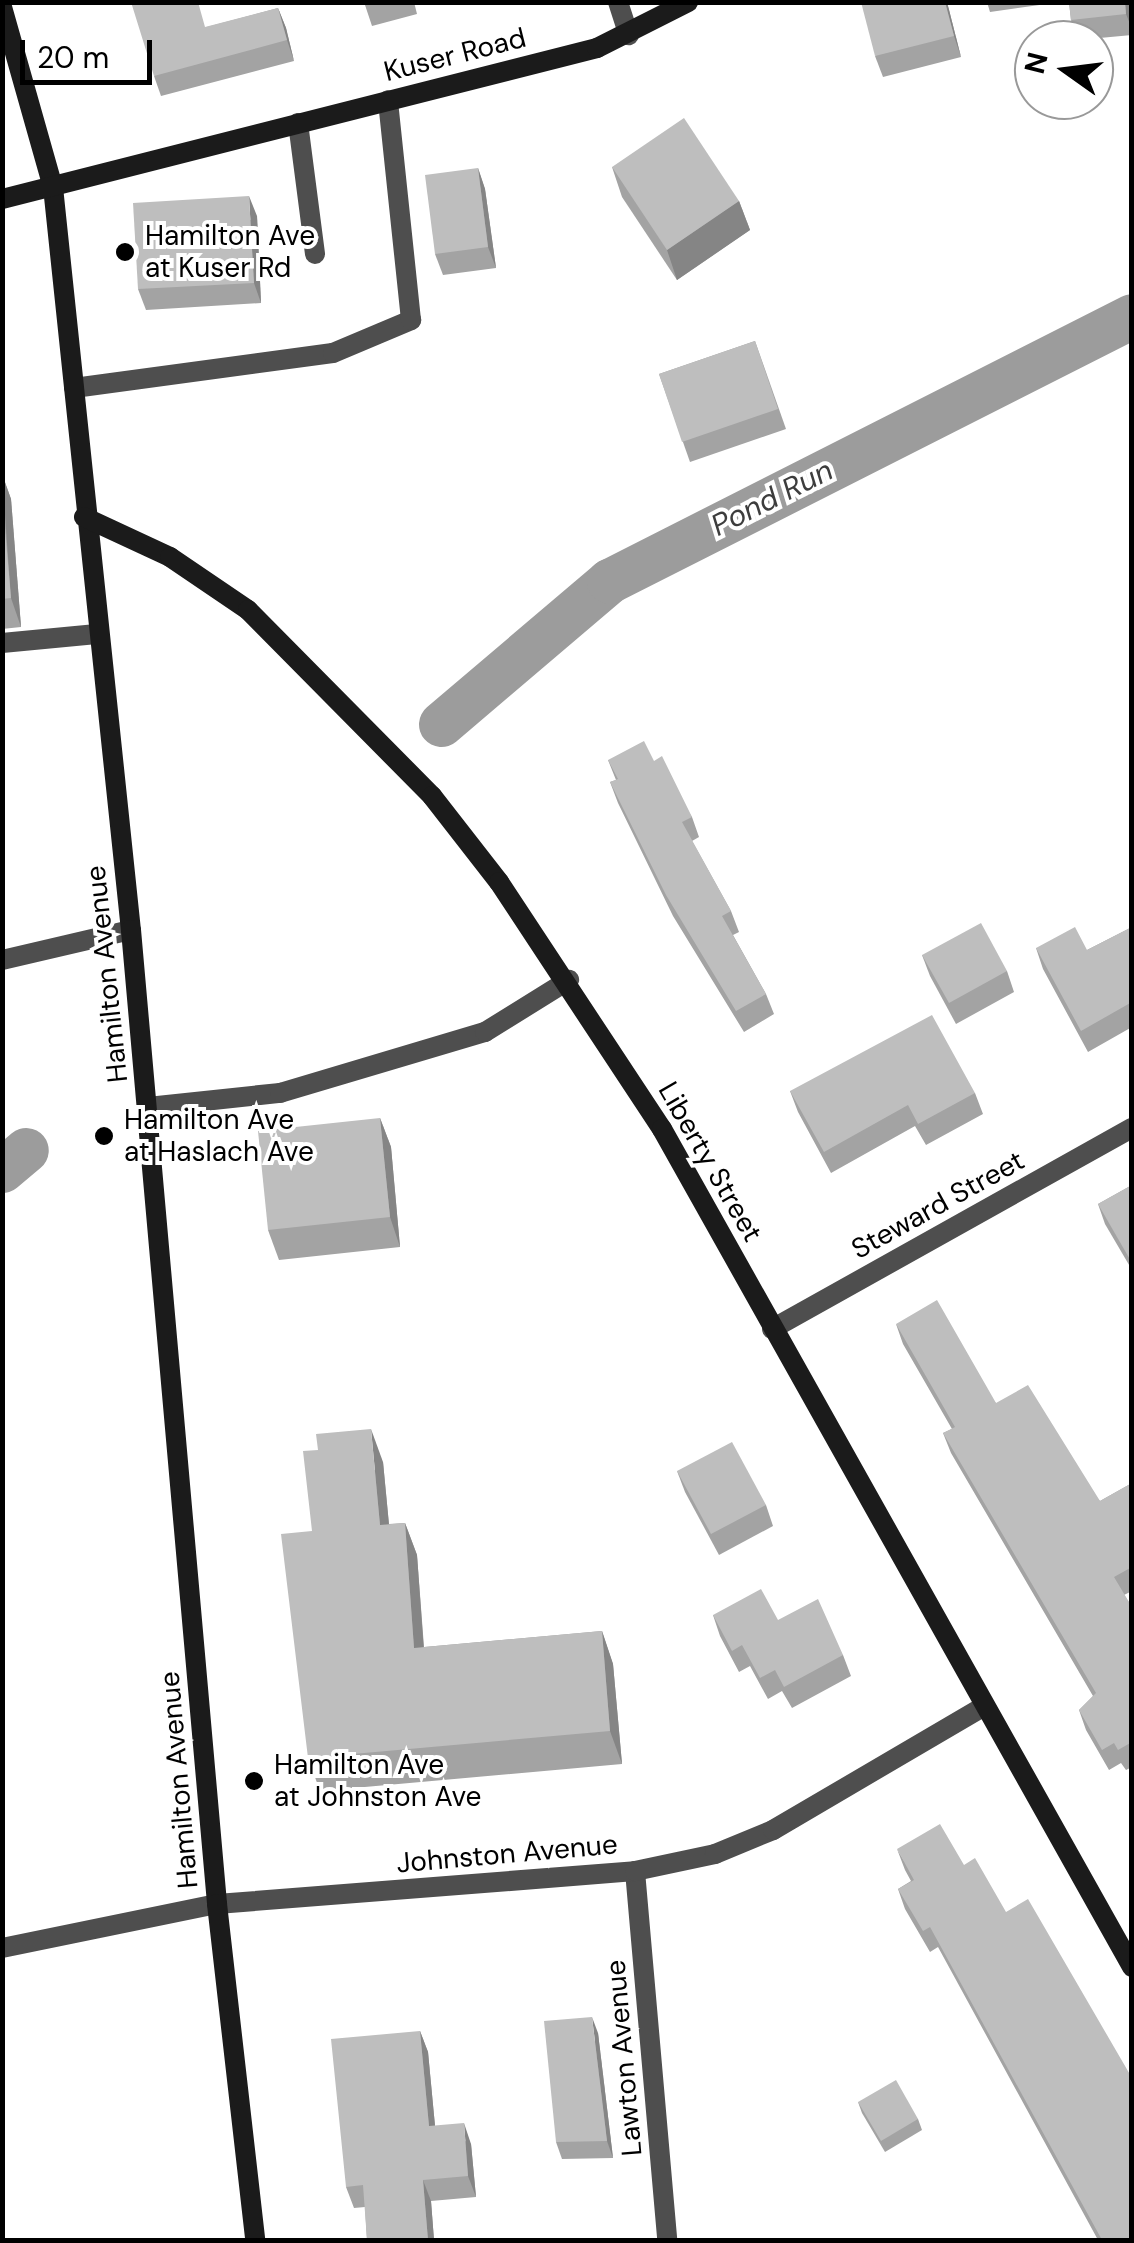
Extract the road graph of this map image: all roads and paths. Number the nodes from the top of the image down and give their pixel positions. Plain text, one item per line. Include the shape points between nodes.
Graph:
1 (618, 2) edge
2 (688, 2) edge
3 (2, 7) edge
4 (629, 36) junction
5 (388, 100) junction
6 (298, 123) junction
7 (53, 187) junction
8 (2, 199) edge
9 (315, 254) dead end
10 (74, 388) junction
11 (84, 517) junction
12 (97, 634) junction
13 (2, 643) edge
14 (132, 930) junction
15 (2, 960) edge
16 (569, 980) junction
17 (148, 1107) junction
18 (1132, 1128) edge
19 (772, 1329) junction
20 (981, 1708) junction
21 (635, 1871) junction
22 (217, 1904) junction
23 (2, 1948) edge
24 (1132, 1967) edge
25 (256, 2240) edge
26 (668, 2240) edge

1 - 4 street
2 - 4 street, Kuser Road
3 - 7 street, Hamilton Avenue
4 - 5 street, Kuser Road
5 - 6 street, Kuser Road
5 - 10 street via 410,320 333,353
6 - 7 street, Kuser Road
6 - 9 street
7 - 8 street, Kuser Road
7 - 10 street, Hamilton Avenue
10 - 11 street, Hamilton Avenue
11 - 12 street, Hamilton Avenue
11 - 16 street, Liberty Street via 170,557 248,610 432,796
12 - 13 street
12 - 14 street, Hamilton Avenue
14 - 15 street
14 - 17 street, Hamilton Avenue
16 - 17 street via 485,1032 280,1093
16 - 19 street, Liberty Street via 662,1129
17 - 22 street, Hamilton Avenue
18 - 19 street, Steward Street
19 - 20 street, Liberty Street
20 - 21 street, Johnston Avenue via 773,1830 715,1854
20 - 24 street, Liberty Street
21 - 22 street, Johnston Avenue
21 - 26 street, Lawton Avenue
22 - 23 street, Johnston Avenue
22 - 25 street, Hamilton Avenue

